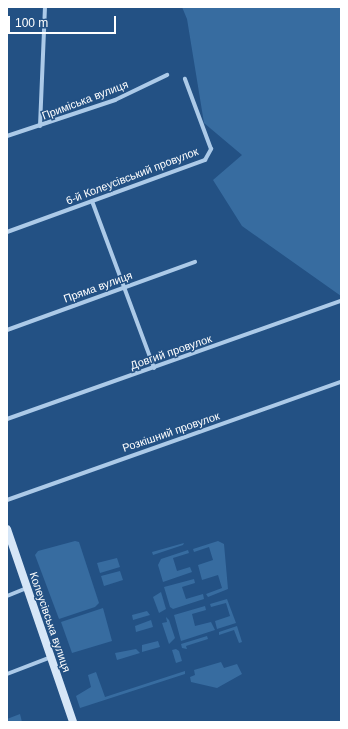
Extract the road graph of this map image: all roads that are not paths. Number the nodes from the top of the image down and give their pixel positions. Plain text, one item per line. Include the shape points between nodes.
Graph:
1 (44, 7) edge
2 (167, 75) dead end
3 (185, 80) dead end
4 (40, 126) junction
5 (7, 136) edge
6 (92, 201) junction
7 (7, 232) edge
8 (195, 262) dead end
9 (122, 288) junction
10 (341, 301) edge
11 (7, 330) edge
12 (154, 368) junction
13 (341, 382) edge
14 (7, 419) edge
15 (7, 500) edge
16 (7, 529) edge
17 (27, 588) junction
18 (7, 596) edge
19 (51, 657) junction
20 (7, 674) edge
21 (73, 722) edge

1 - 4 street
2 - 4 street, Приміська вулиця via 115,100
3 - 6 street, 6-й Колеусівський провулок via 211,149 205,160
4 - 5 street, Приміська вулиця
6 - 7 street, 6-й Колеусівський провулок
6 - 9 street
8 - 9 street, Пряма вулиця
9 - 11 street, Пряма вулиця
9 - 12 street
10 - 12 street, Довгий провулок
12 - 14 street, Довгий провулок
13 - 15 street, Розкішний провулок
16 - 17 street, Колеусівська вулиця
17 - 18 street
17 - 19 street, Колеусівська вулиця
19 - 20 street
19 - 21 street, Колеусівська вулиця

